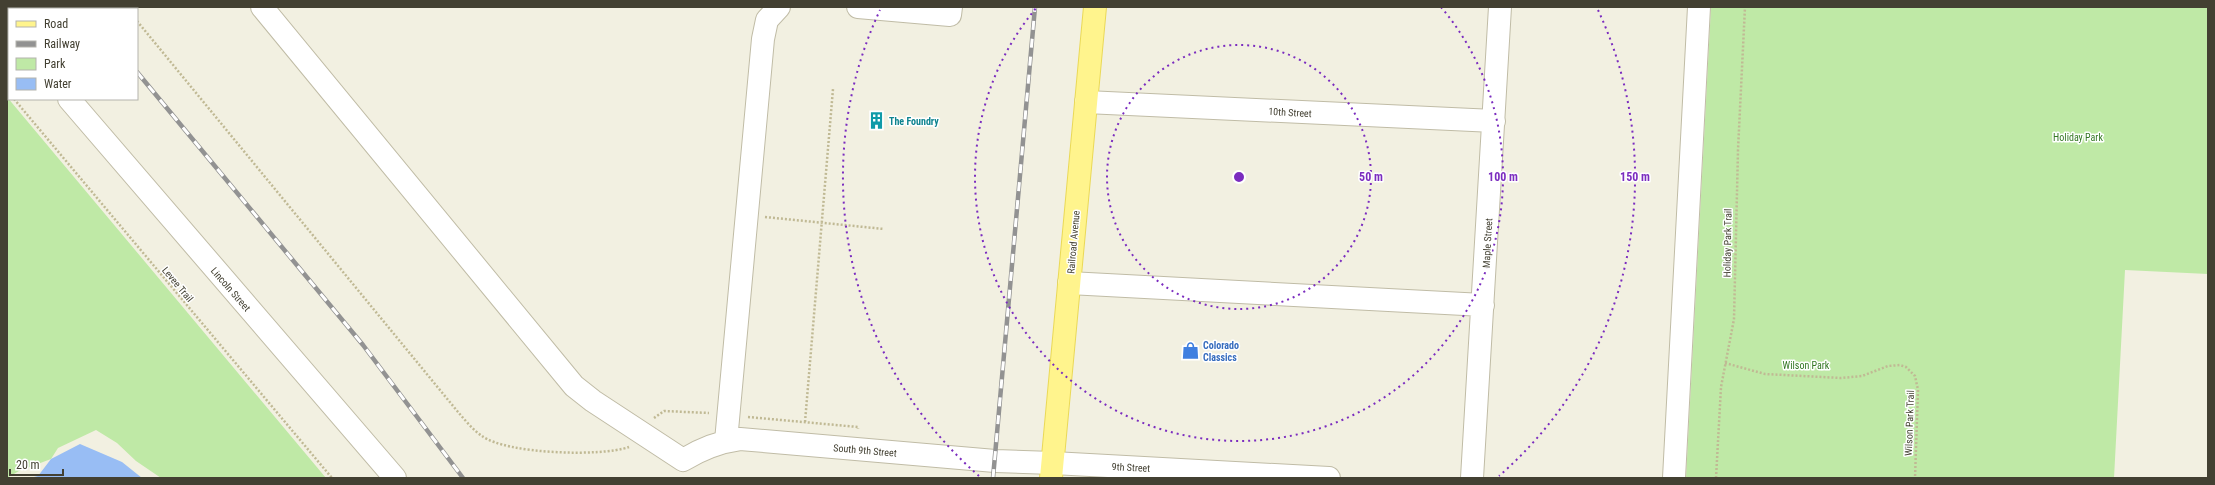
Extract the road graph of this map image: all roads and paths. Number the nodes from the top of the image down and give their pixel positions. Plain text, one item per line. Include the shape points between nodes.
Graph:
1 (262, 7) edge
2 (779, 7) edge
3 (858, 7) edge
4 (951, 7) edge
5 (1095, 7) edge
6 (1500, 7) edge
7 (1700, 7) edge
8 (1745, 7) edge
9 (833, 89) dead end
10 (15, 100) edge
11 (70, 100) edge
12 (1086, 102) junction
13 (1494, 121) junction
14 (747, 216) junction
15 (822, 222) junction
16 (884, 229) dead end
17 (1069, 283) junction
18 (1483, 305) junction
19 (1725, 363) junction
20 (805, 422) dead end
21 (726, 441) junction
22 (1052, 470) edge
23 (332, 478) edge
24 (395, 478) edge
25 (1328, 478) edge
26 (1472, 478) edge
27 (1674, 478) edge
28 (1716, 478) edge
29 (1915, 478) edge

1 - 21 street, South 9th Street via 574,386 683,460 701,449
2 - 14 street via 767,20 763,36
3 - 4 street via 950,15
5 - 12 main road, Railroad Avenue
6 - 13 street, Maple Street
7 - 27 street
8 - 19 path, Holiday Park Trail via 1734,318
9 - 15 path
10 - 23 path, Levee Trail
11 - 24 street, Lincoln Street
12 - 13 street, 10th Street
12 - 17 main road, Railroad Avenue
13 - 18 street, Maple Street
14 - 15 path
14 - 21 street
15 - 16 path
15 - 20 path
17 - 18 street
17 - 22 main road, Railroad Avenue
18 - 26 street, Maple Street
19 - 28 path, Holiday Park Trail via 1721,387
19 - 29 path, Wilson Park Trail via 1765,374 1841,378 1871,374 1888,366 1906,367 1915,376 1918,390
21 - 22 street, South 9th Street via 740,439 994,461
22 - 25 street, 9th Street

